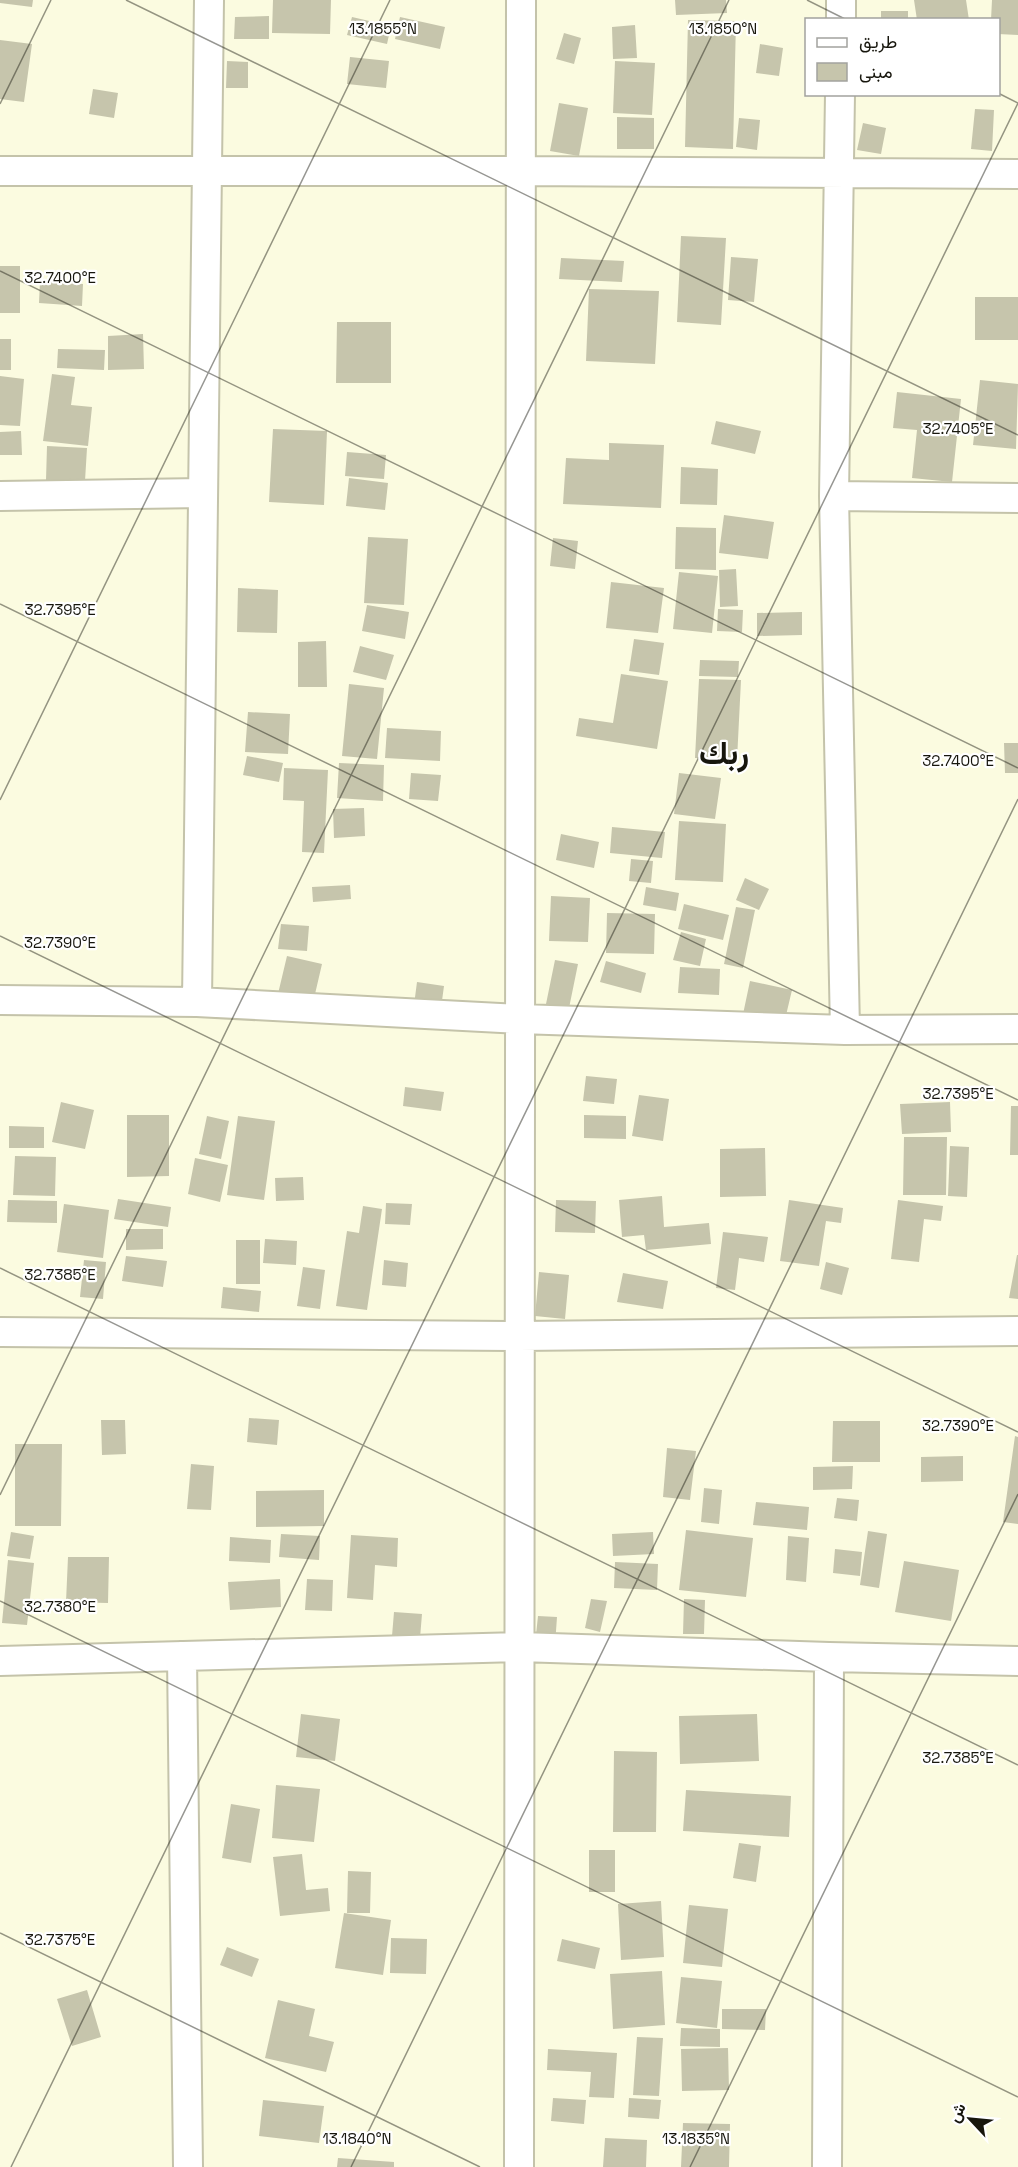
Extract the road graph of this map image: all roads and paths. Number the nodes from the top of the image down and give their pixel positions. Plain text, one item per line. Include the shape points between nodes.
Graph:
1 (209, 0) edge
2 (520, 0) edge
3 (841, 0) edge
4 (841, 18) edge
5 (840, 96) edge
6 (0, 171) edge
7 (207, 171) junction
8 (520, 171) junction
9 (840, 172) junction
10 (1018, 174) edge
11 (203, 493) junction
12 (0, 496) edge
13 (834, 496) junction
14 (1018, 498) edge
15 (0, 1000) edge
16 (197, 1002) junction
17 (520, 1019) junction
18 (1018, 1029) edge
19 (845, 1030) junction
20 (1018, 1330) edge
21 (0, 1332) edge
22 (520, 1336) junction
23 (520, 1647) junction
24 (182, 1656) junction
25 (829, 1657) junction
26 (0, 1661) edge
27 (1018, 1661) edge
28 (188, 2167) edge
29 (519, 2167) edge
30 (827, 2167) edge

1 - 7 street
2 - 8 street
3 - 4 street
5 - 9 street
6 - 7 street
7 - 8 street
7 - 11 street
8 - 9 street
8 - 17 street
9 - 10 street
9 - 13 street
11 - 12 street
11 - 16 street
13 - 14 street
13 - 19 street
15 - 16 street
16 - 17 street
17 - 19 street
17 - 22 street
18 - 19 street
20 - 22 street
21 - 22 street
22 - 23 street
23 - 24 street
23 - 25 street
23 - 29 street
24 - 26 street
24 - 28 street
25 - 27 street
25 - 30 street

